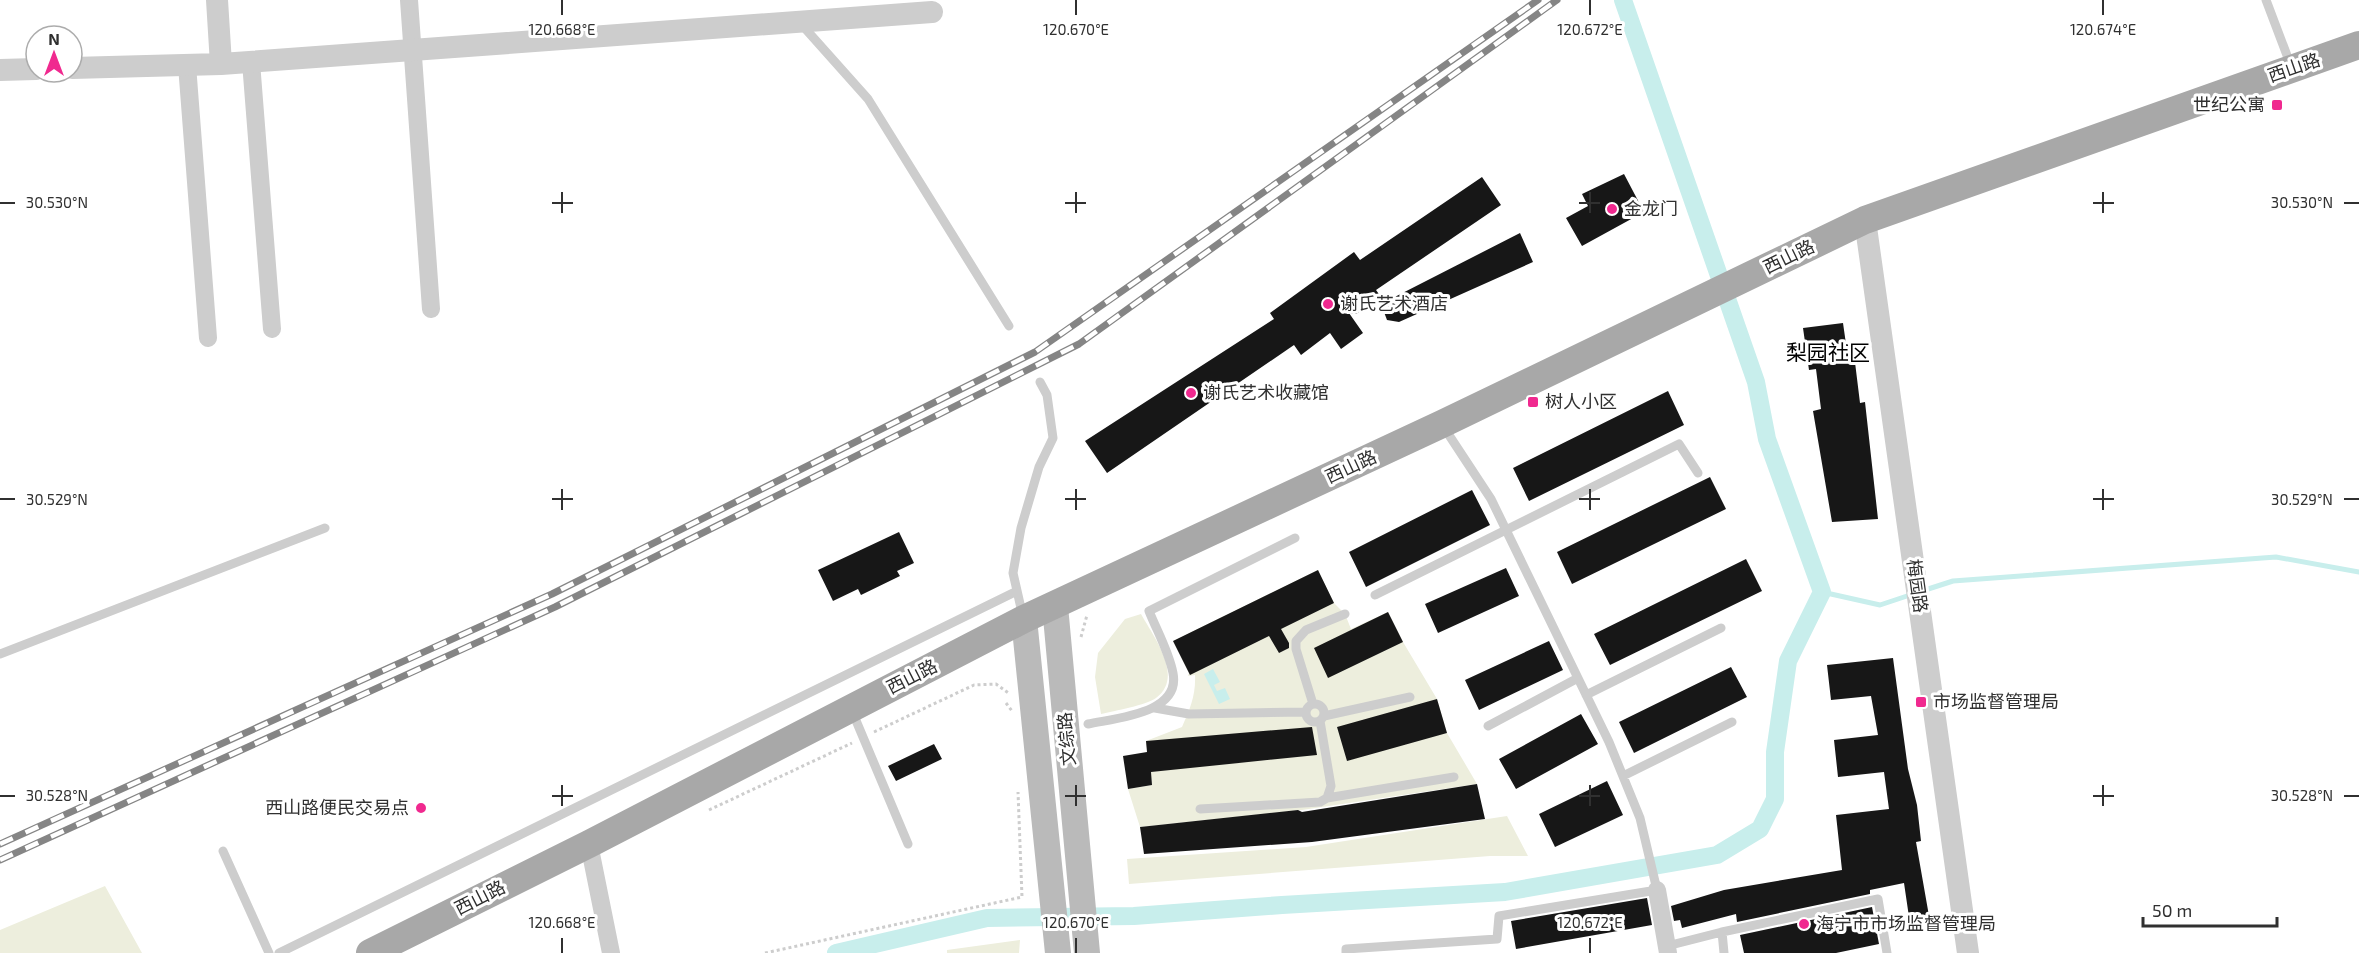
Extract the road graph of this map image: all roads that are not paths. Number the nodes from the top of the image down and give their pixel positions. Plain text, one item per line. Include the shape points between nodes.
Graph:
1 (217, 0) edge
2 (409, 0) edge
3 (2266, 0) edge
4 (932, 12) dead end
5 (800, 22) junction
6 (2359, 45) edge
7 (413, 50) junction
8 (251, 62) junction
9 (221, 64) junction
10 (187, 65) junction
11 (84, 68) edge
12 (24, 69) edge
13 (2292, 69) junction
14 (0, 70) edge
15 (1865, 220) junction
16 (431, 309) dead end
17 (1009, 326) dead end
18 (272, 329) dead end
19 (208, 338) dead end
20 (1040, 382) dead end
21 (1442, 424) junction
22 (1698, 473) dead end
23 (325, 528) dead end
24 (1506, 530) junction
25 (1295, 538) dead end
26 (1017, 591) junction
27 (1375, 596) dead end
28 (1055, 606) junction
29 (1345, 614) dead end
30 (1024, 619) junction
31 (1720, 628) dead end
32 (0, 654) edge
33 (1578, 678) junction
34 (1586, 694) junction
35 (1410, 697) dead end
36 (1313, 704) junction
37 (851, 708) junction
38 (1155, 708) junction
39 (1305, 712) junction
40 (1322, 719) junction
41 (1732, 722) dead end
42 (1088, 724) dead end
43 (1488, 726) dead end
44 (1623, 776) junction
45 (1454, 777) dead end
46 (1327, 798) junction
47 (1200, 809) dead end
48 (589, 844) junction
49 (908, 844) dead end
50 (223, 850) dead end
51 (1657, 890) junction
52 (1722, 932) junction
53 (1454, 941) junction
54 (1668, 949) edge
55 (1087, 950) edge
56 (269, 953) edge
57 (279, 953) edge
58 (370, 953) edge
59 (612, 953) edge
60 (1058, 953) edge
61 (1346, 953) edge
62 (1454, 953) edge
63 (1724, 953) edge
64 (1887, 953) edge
65 (1968, 953) edge

1 - 9 street
2 - 7 street
3 - 13 lane
4 - 5 street
5 - 7 street
5 - 17 lane via 868,99
6 - 13 main road, 西山路
7 - 8 street
7 - 16 street
8 - 9 street
8 - 18 street
9 - 10 street
10 - 11 street
10 - 19 street
12 - 14 street
13 - 15 main road, 西山路
15 - 21 main road, 西山路
15 - 65 street, 梅园路
20 - 26 lane via 1047,396 1053,438 1039,467 1020,528 1013,573
21 - 24 lane via 1491,499
21 - 28 main road, 西山路
22 - 24 lane via 1679,444
23 - 32 lane
24 - 27 lane
24 - 33 lane
25 - 38 lane via 1149,611 1173,674 1166,700
26 - 30 lane
26 - 57 lane
28 - 30 main road, 西山路
28 - 55 main road, 文综路
29 - 36 lane via 1306,630 1296,640
30 - 37 main road, 西山路
30 - 60 main road
31 - 34 lane
33 - 34 lane
33 - 43 lane
34 - 44 lane
35 - 40 lane
36 - 39 lane
36 - 40 lane via 1322,707
37 - 48 main road, 西山路
37 - 49 lane
38 - 39 lane via 1189,714
38 - 42 lane
39 - 40 lane via 1311,722
40 - 46 lane via 1331,786
41 - 44 lane
44 - 51 lane via 1643,830
45 - 46 lane
46 - 47 lane via 1320,802
48 - 58 main road, 西山路
48 - 59 street
50 - 56 lane
51 - 53 lane via 1499,916 1497,939
51 - 54 street
52 - 54 lane
52 - 63 lane
52 - 64 lane via 1878,899
53 - 61 lane via 1346,949
53 - 62 lane

